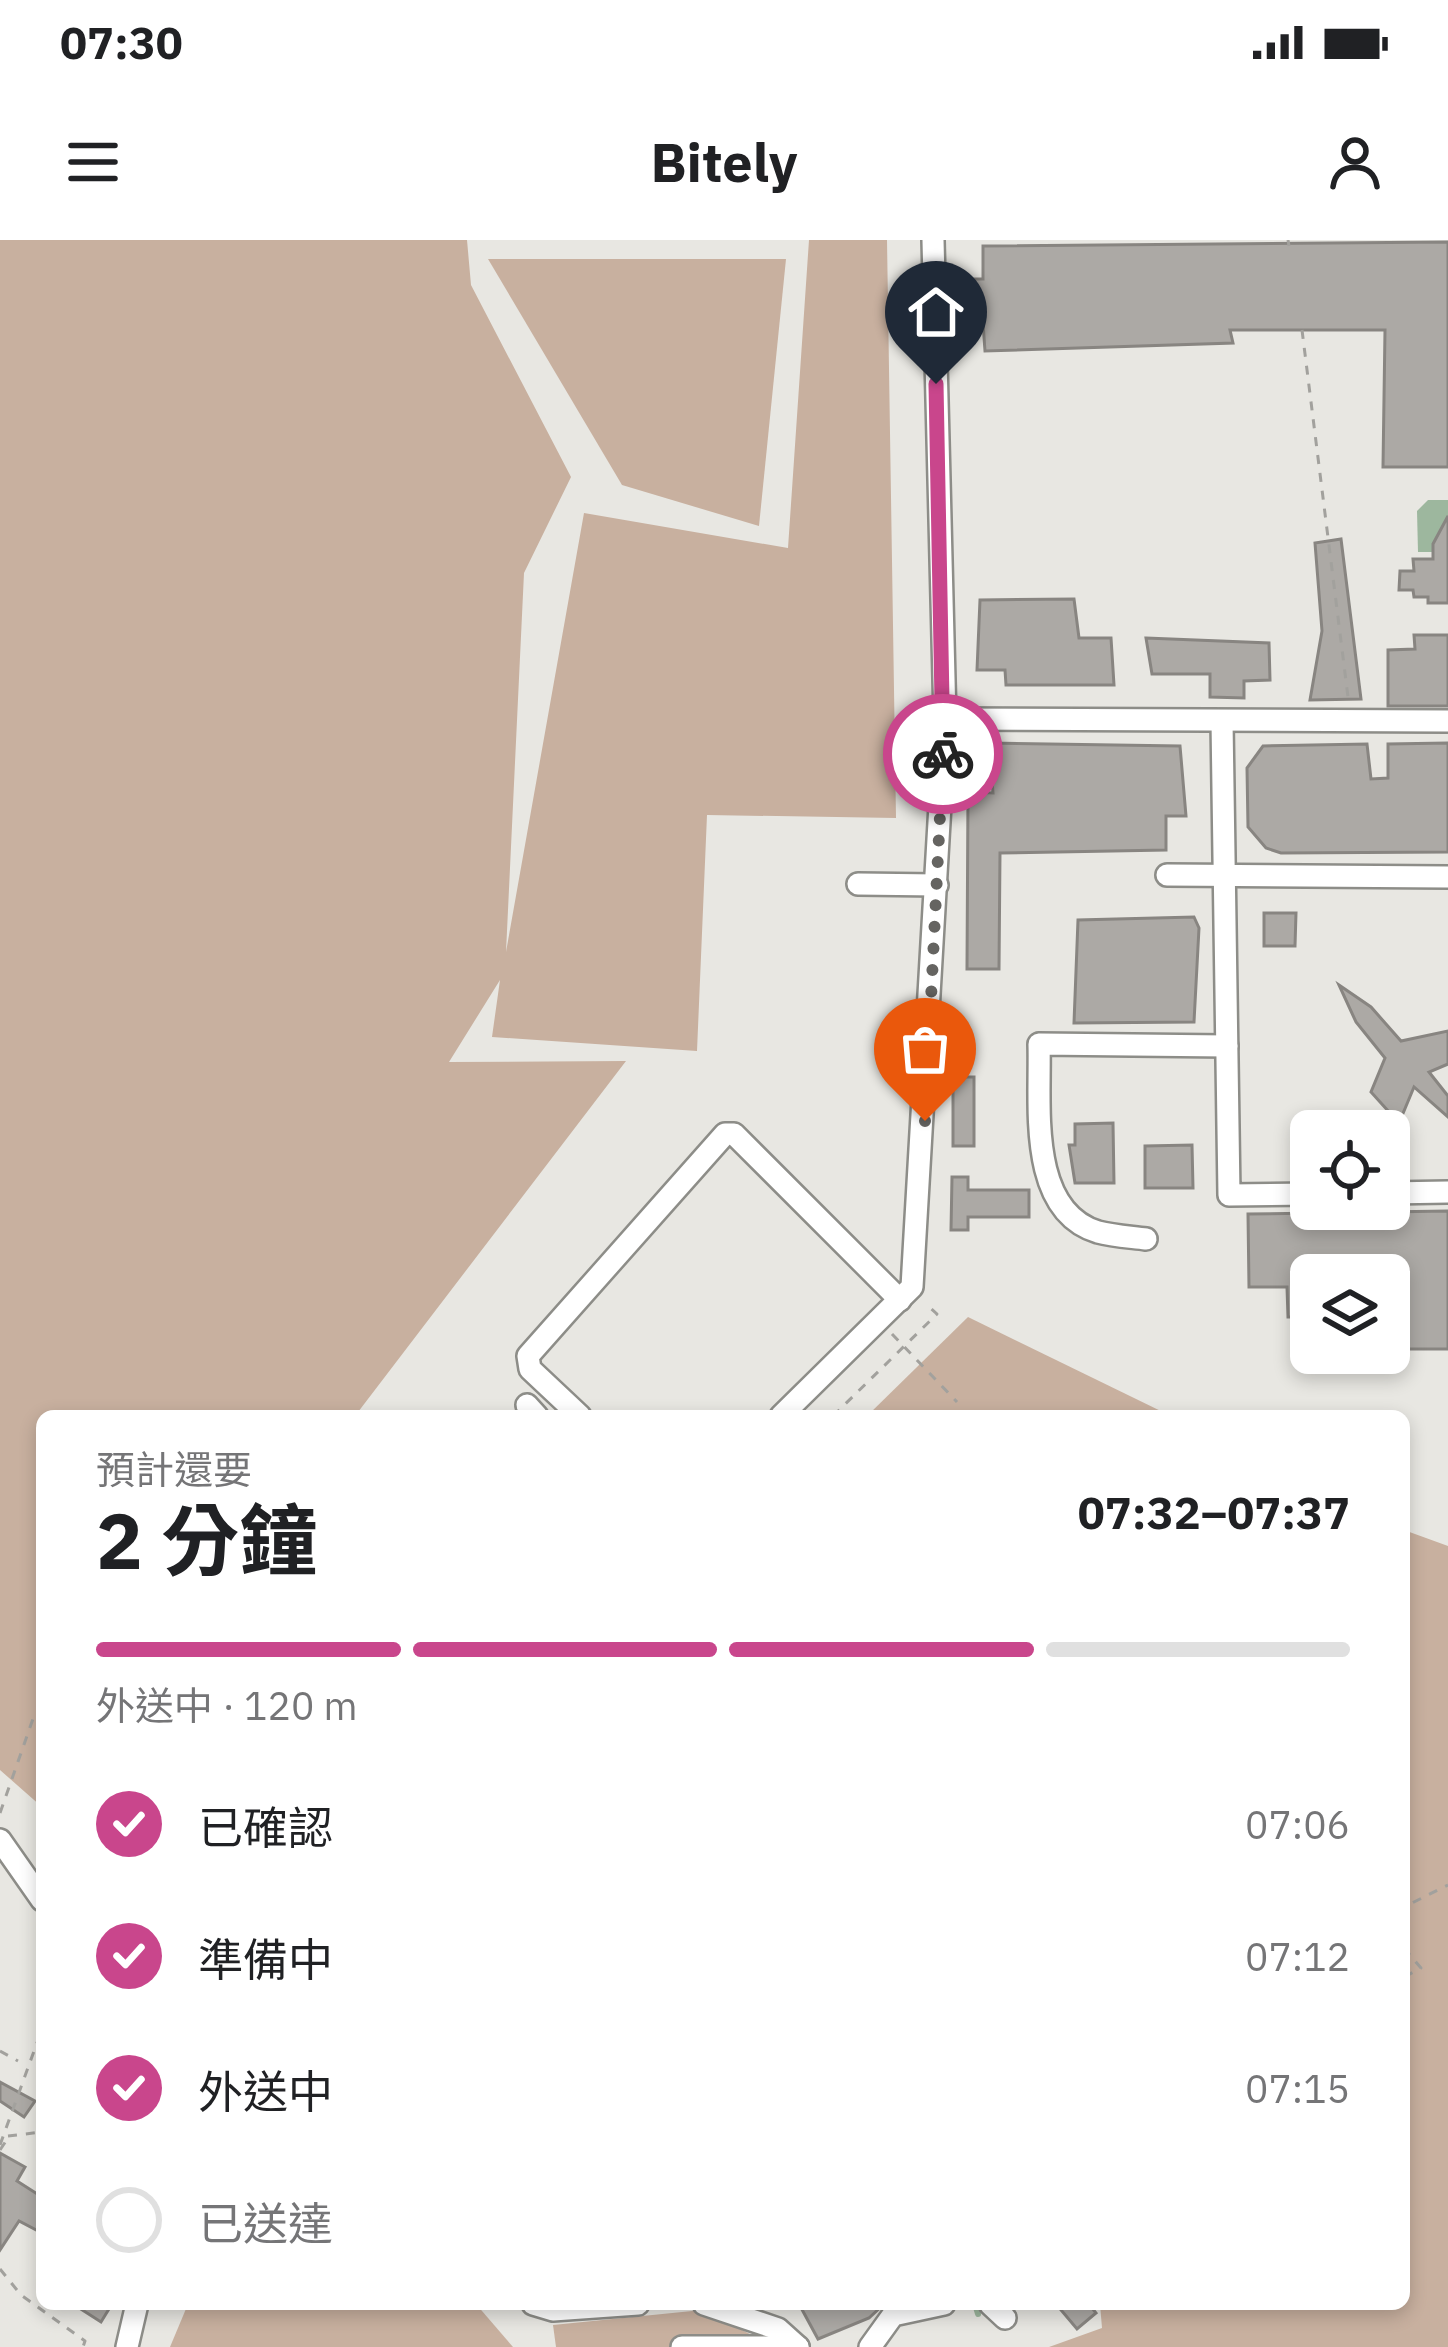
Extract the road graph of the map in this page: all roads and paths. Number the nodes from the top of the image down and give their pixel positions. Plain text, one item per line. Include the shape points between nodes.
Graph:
1 (933, 240) edge
2 (1302, 330) dead end
3 (1348, 699) dead end
4 (945, 719) junction
5 (1222, 721) junction
6 (1448, 721) edge
7 (1167, 875) dead end
8 (1224, 877) junction
9 (1448, 877) edge
10 (858, 884) dead end
11 (937, 886) junction
12 (1226, 1046) junction
13 (1448, 1192) edge
14 (1410, 1193) edge
15 (1290, 1194) edge
16 (1146, 1239) dead end
17 (901, 1299) junction
18 (904, 1345) junction
19 (957, 1402) dead end
20 (574, 1410) edge
21 (787, 1410) edge
22 (839, 1410) edge
23 (34, 1715) dead end
24 (0, 1813) edge
25 (0, 1840) edge
26 (1448, 1885) edge
27 (36, 1891) edge
28 (1410, 1904) edge
29 (36, 2048) edge
30 (0, 2051) edge
31 (18, 2061) dead end
32 (36, 2133) edge
33 (7, 2137) junction
34 (0, 2148) edge
35 (0, 2269) edge
36 (36, 2306) edge
37 (42, 2310) edge
38 (136, 2310) edge
39 (722, 2310) edge
40 (770, 2310) edge
41 (913, 2310) edge
42 (774, 2327) junction
43 (83, 2347) edge
44 (127, 2347) edge
45 (682, 2347) edge
46 (798, 2347) edge
47 (870, 2347) edge

1 - 4 street
2 - 3 path
4 - 5 street
4 - 11 street
5 - 6 street
5 - 8 street
7 - 8 street
8 - 9 street
8 - 12 street
10 - 11 street
11 - 17 street
12 - 15 street via 1229,1195
12 - 16 street via 1039,1044 1043,1161 1061,1206 1094,1231
13 - 14 street
17 - 18 path via 937,1314
17 - 20 street via 734,1134 725,1134 528,1356 530,1369
17 - 21 street
18 - 19 path
18 - 22 path
23 - 24 path
25 - 27 street
26 - 28 path
29 - 33 path
30 - 31 path
32 - 33 path
33 - 34 path
35 - 36 path
37 - 43 path
38 - 44 street
39 - 42 street
40 - 42 street
41 - 47 street via 893,2314
42 - 46 street
45 - 46 street

